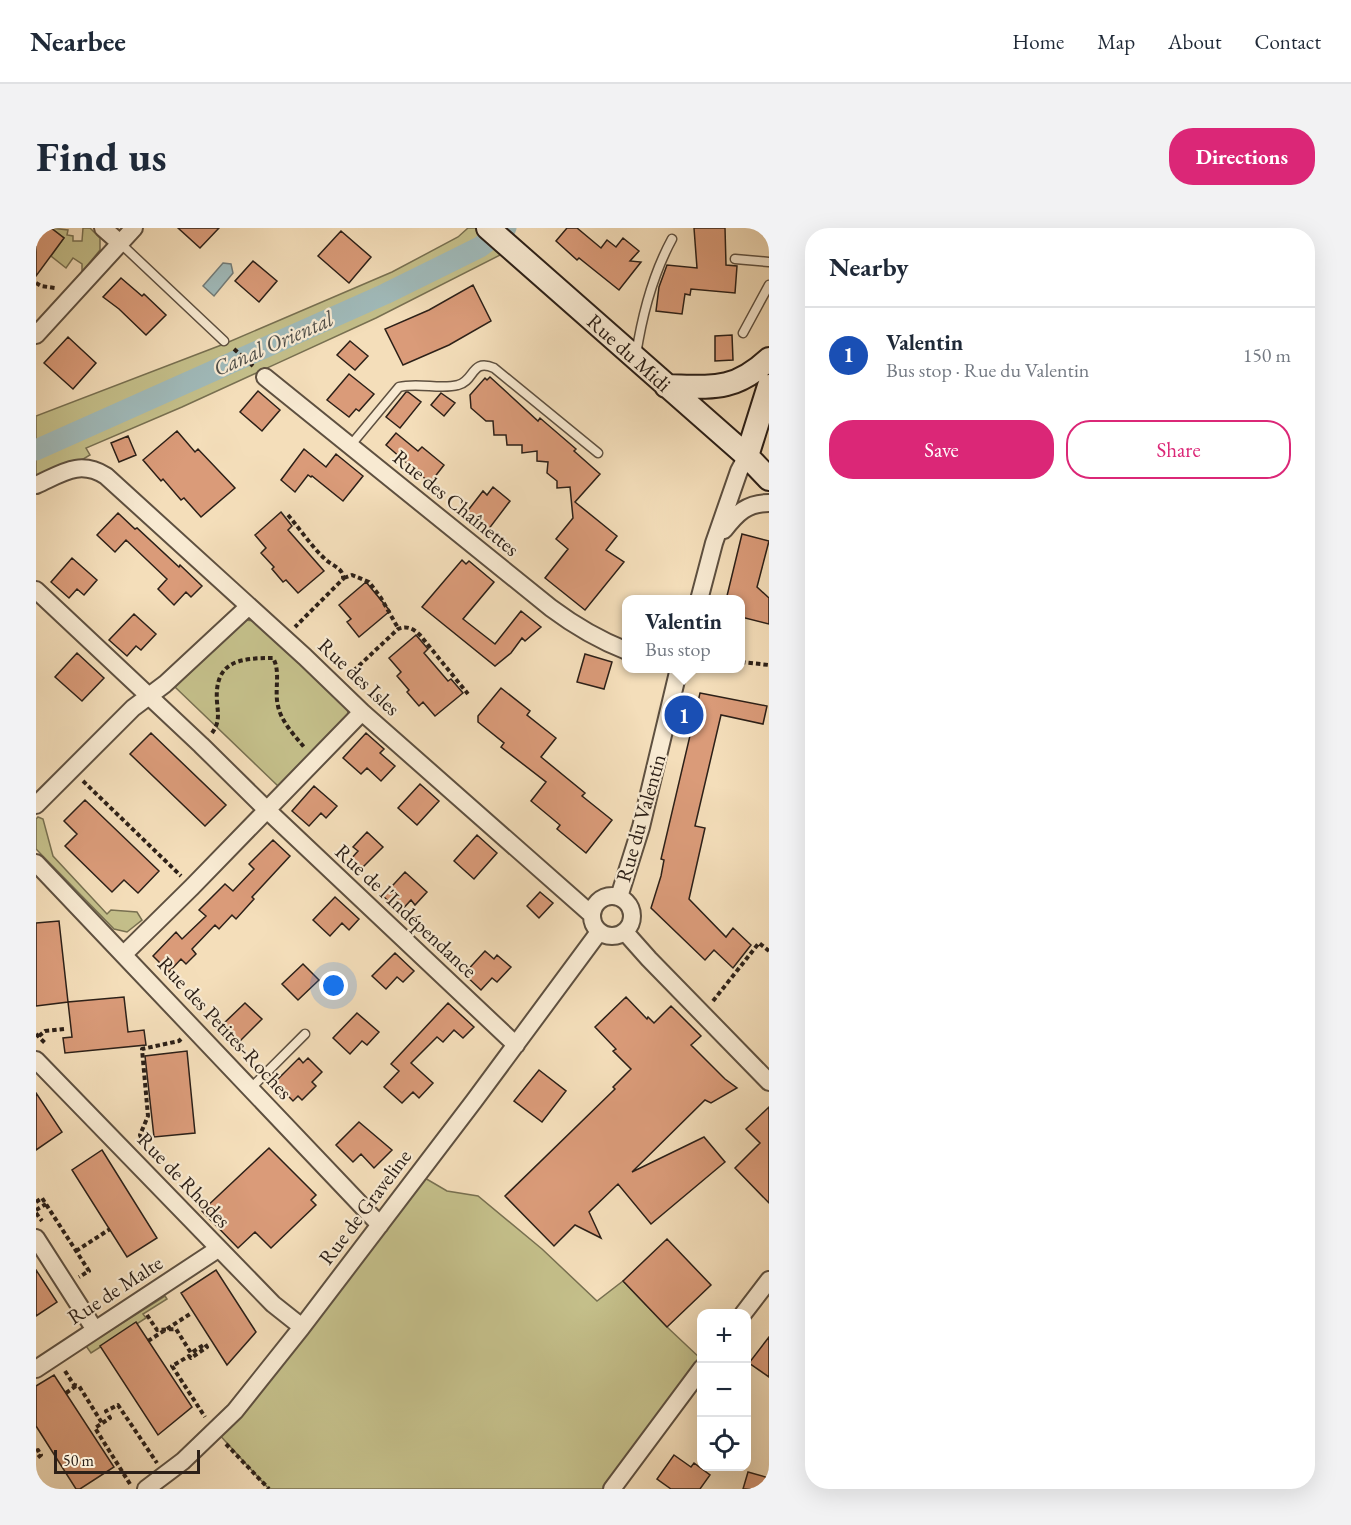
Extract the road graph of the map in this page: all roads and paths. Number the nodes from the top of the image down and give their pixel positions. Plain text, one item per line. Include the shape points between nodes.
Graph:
1 (103, 228) edge
2 (134, 228) edge
3 (488, 228) edge
4 (672, 239) dead end
5 (120, 243) junction
6 (735, 259) dead end
7 (769, 262) edge
8 (769, 285) edge
9 (743, 333) dead end
10 (36, 335) edge
11 (224, 341) joint
12 (635, 359) junction
13 (769, 359) edge
14 (265, 377) joint
15 (666, 386) junction
16 (769, 386) edge
17 (350, 446) junction
18 (598, 453) dead end
19 (747, 456) junction
20 (769, 479) edge
21 (36, 485) edge
22 (769, 503) edge
23 (288, 515) dead end
24 (714, 543) junction
25 (343, 579) junction
26 (36, 590) edge
27 (700, 595) edge
28 (249, 606) junction
29 (398, 629) junction
30 (284, 638) junction
31 (622, 649) edge
32 (745, 662) edge
33 (769, 665) edge
34 (678, 673) edge
35 (336, 687) junction
36 (468, 694) dead end
37 (149, 696) junction
38 (362, 712) junction
39 (201, 745) junction
40 (314, 760) junction
41 (72, 770) junction
42 (36, 806) edge
43 (266, 809) junction
44 (36, 863) edge
45 (192, 887) junction
46 (619, 897) junction
47 (591, 914) junction
48 (625, 932) junction
49 (599, 933) junction
50 (769, 951) edge
51 (124, 954) junction
52 (711, 1003) dead end
53 (193, 1027) junction
54 (64, 1029) dead end
55 (305, 1034) dead end
56 (39, 1036) dead end
57 (516, 1045) junction
58 (36, 1060) edge
59 (769, 1082) edge
60 (249, 1089) junction
61 (145, 1147) dead end
62 (36, 1202) edge
63 (46, 1204) junction
64 (36, 1210) edge
65 (380, 1225) junction
66 (110, 1229) dead end
67 (36, 1239) edge
68 (218, 1249) junction
69 (769, 1280) edge
70 (747, 1309) edge
71 (155, 1310) dead end
72 (190, 1314) dead end
73 (302, 1327) junction
74 (95, 1330) junction
75 (164, 1330) junction
76 (148, 1341) dead end
77 (63, 1368) dead end
78 (36, 1369) edge
79 (697, 1375) edge
80 (77, 1386) junction
81 (66, 1393) dead end
82 (208, 1422) dead end
83 (102, 1423) junction
84 (223, 1440) dead end
85 (36, 1451) edge
86 (36, 1459) edge
87 (159, 1466) dead end
88 (139, 1487) edge
89 (269, 1489) edge
90 (612, 1489) edge

1 - 5 street
2 - 5 street
3 - 12 main road, Rue du Midi
4 - 12 lane via 659,263
5 - 10 street
5 - 11 lane
6 - 7 lane
8 - 9 lane
11 - 14 path
12 - 15 main road, Rue du Midi
13 - 15 main road via 725,386
14 - 17 street, Rue des Chaînettes
15 - 19 main road, Rue du Midi
16 - 19 main road
17 - 18 lane via 399,387 458,386 486,365
17 - 31 street, Rue des Chaînettes via 572,624
19 - 20 main road, Rue du Midi
19 - 24 street
21 - 28 street, Rue des Isles via 74,468 98,471
22 - 24 street via 741,509
23 - 25 path via 324,558 342,571
24 - 27 street
25 - 29 path via 352,575 369,582
25 - 30 path
26 - 37 street, Rue de l'Indépendance
28 - 30 street, Rue des Isles
28 - 37 street
29 - 35 path
29 - 36 path via 415,630
30 - 35 street, Rue des Isles
32 - 33 path
34 - 46 street, Rue du Valentin via 641,827
35 - 38 street, Rue des Isles
37 - 39 street, Rue de l'Indépendance
37 - 41 street
38 - 40 street
38 - 47 street, Rue des Isles
39 - 40 path via 218,723 218,681 225,668 243,659 273,658 281,716
39 - 43 street, Rue de l'Indépendance
40 - 43 street
41 - 42 street
41 - 45 path
43 - 45 street
43 - 57 street, Rue de l'Indépendance
44 - 51 street, Rue des Petites-Roches
45 - 51 street
46 - 47 street via 601,899
46 - 48 street via 632,913
47 - 49 street
48 - 49 street via 612,937
48 - 59 street
49 - 57 street, Rue de Graveline
50 - 52 path via 759,944
51 - 53 street, Rue des Petites-Roches
53 - 60 street, Rue des Petites-Roches
53 - 61 path via 179,1041 142,1049 148,1116 141,1135
54 - 56 path via 45,1031
55 - 60 lane
57 - 65 street, Rue de Graveline
58 - 68 street, Rue de Rhodes
60 - 65 street, Rue des Petites-Roches
62 - 63 path via 42,1198
63 - 64 path
63 - 66 path via 76,1251
65 - 73 street, Rue de Graveline
67 - 74 street
68 - 73 street, Rue de Rhodes
68 - 74 street, Rue de Malte
69 - 70 street
71 - 75 path via 147,1315 157,1330
72 - 75 path
73 - 88 street, Rue de Graveline via 235,1411 183,1461
74 - 78 street, Rue de Malte
75 - 76 path
75 - 82 path via 176,1329 191,1353 205,1344 207,1347 172,1366
77 - 80 path
79 - 90 street
80 - 81 path
80 - 83 path
83 - 87 path via 110,1418 106,1411 118,1405
83 - 88 path via 95,1428
84 - 89 path
85 - 86 path via 41,1455

